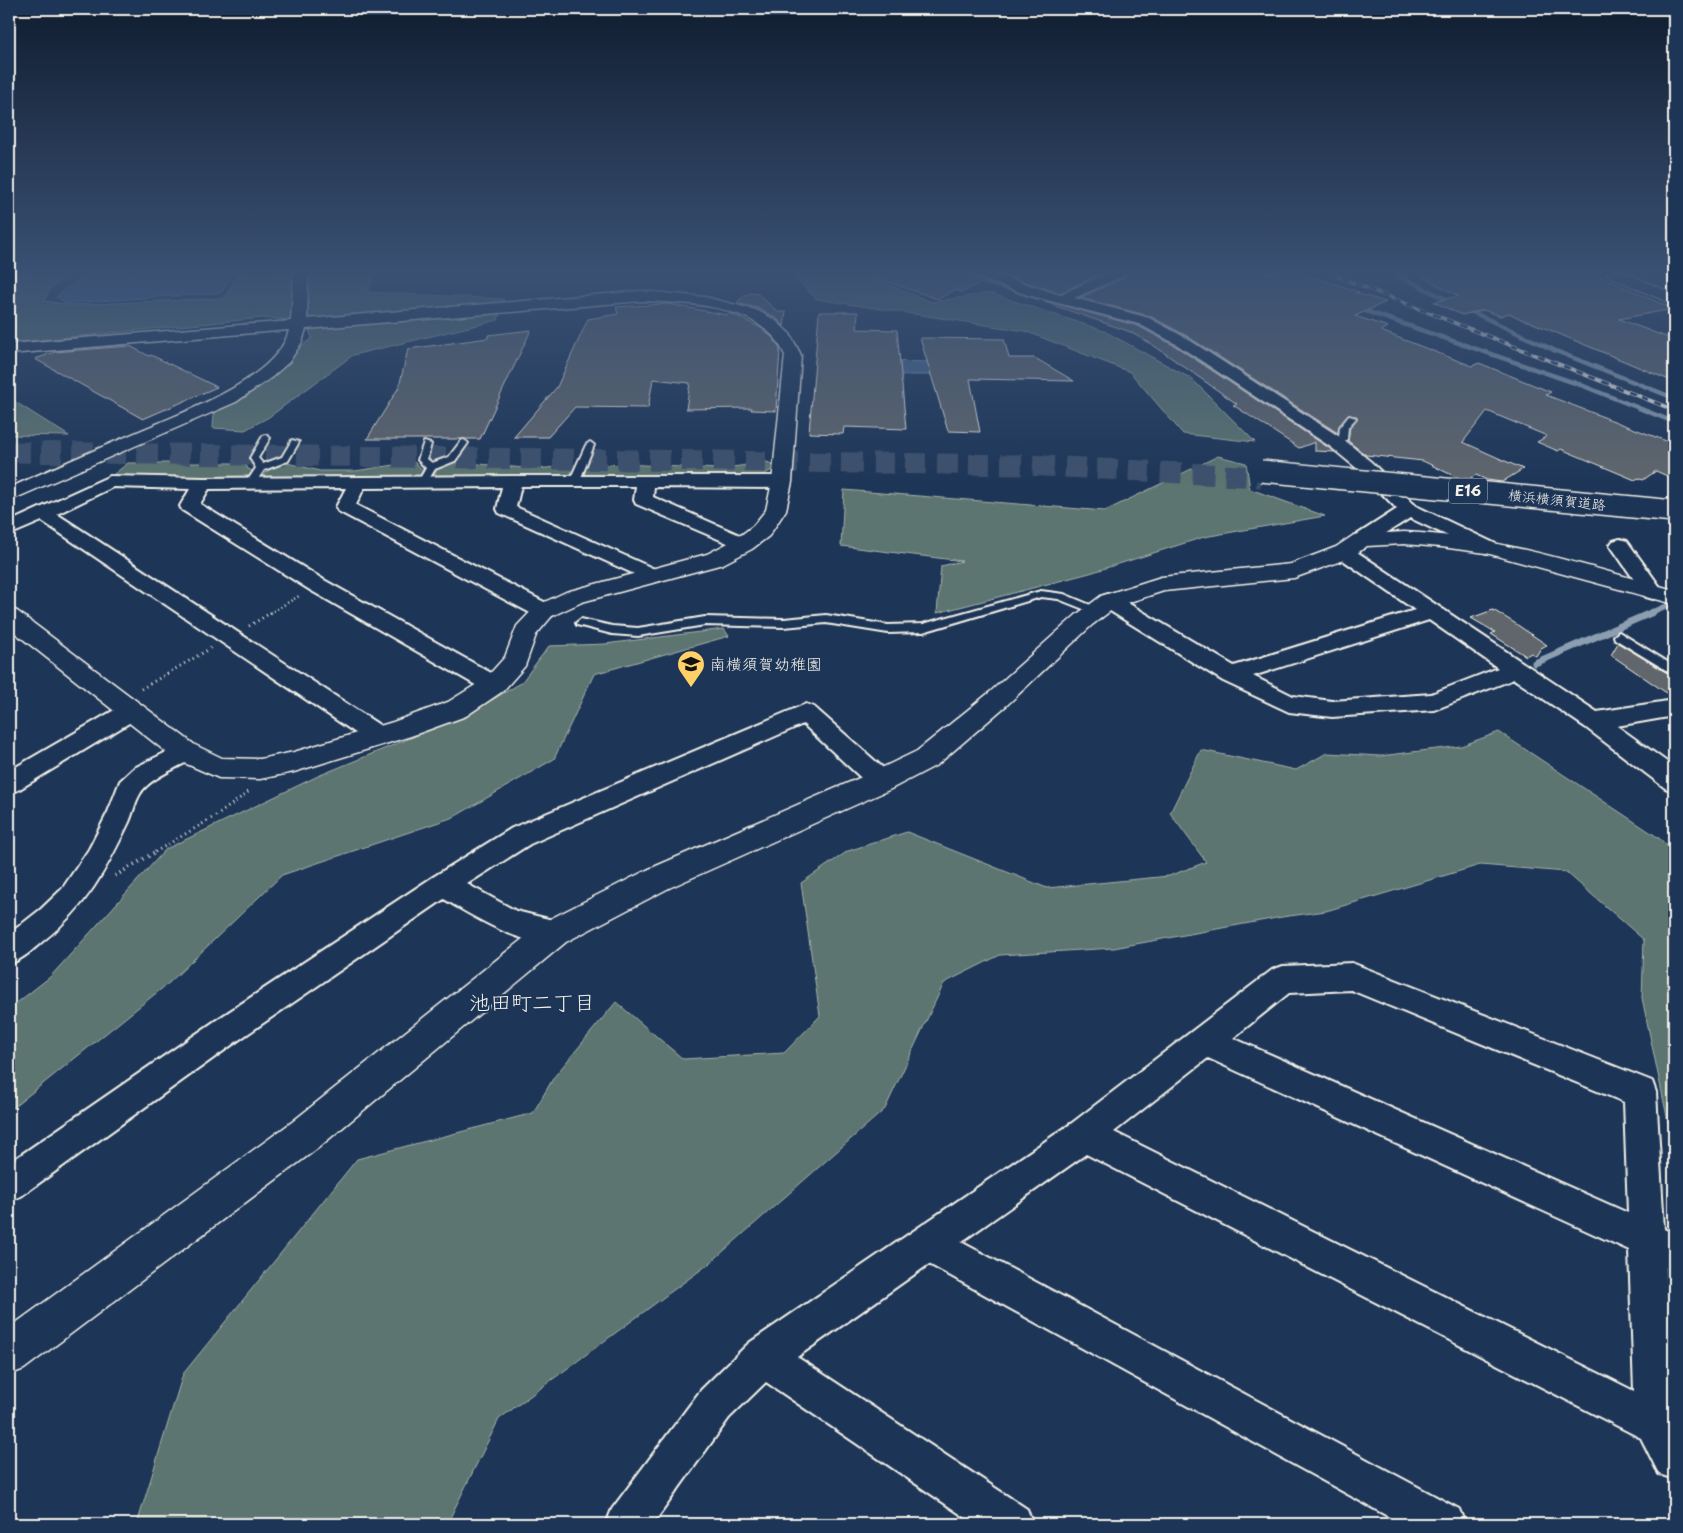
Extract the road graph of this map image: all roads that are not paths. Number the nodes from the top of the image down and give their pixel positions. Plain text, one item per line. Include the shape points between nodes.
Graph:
1 (63, 345) edge
2 (293, 345) edge
3 (790, 345) edge
4 (1186, 345) edge
5 (9, 349) edge
6 (1352, 418) dead end
7 (266, 438) dead end
8 (295, 442) dead end
9 (464, 443) dead end
10 (1338, 443) junction
11 (427, 444) dead end
12 (590, 445) dead end
13 (427, 475) junction
14 (256, 476) junction
15 (575, 480) junction
16 (646, 480) junction
17 (514, 481) junction
18 (782, 482) junction
19 (203, 484) junction
20 (357, 484) junction
21 (9, 495) edge
22 (1409, 510) junction
23 (1674, 511) edge
24 (43, 513) junction
25 (1674, 518) edge
26 (9, 529) edge
27 (744, 544) junction
28 (1620, 545) dead end
29 (1353, 546) junction
30 (1487, 546) junction
31 (652, 576) junction
32 (1664, 594) edge
33 (1102, 606) junction
34 (544, 611) junction
35 (1432, 612) junction
36 (9, 616) edge
37 (581, 623) dead end
38 (1619, 636) dead end
39 (1518, 669) junction
40 (1674, 671) edge
41 (1231, 674) junction
42 (494, 685) junction
43 (1674, 708) edge
44 (131, 711) junction
45 (1593, 721) junction
46 (378, 736) junction
47 (185, 752) junction
48 (881, 781) junction
49 (1674, 782) edge
50 (9, 783) edge
51 (443, 885) junction
52 (555, 932) junction
53 (9, 951) edge
54 (1204, 1040) junction
55 (1084, 1135) junction
56 (9, 1184) edge
57 (928, 1244) junction
58 (1661, 1246) edge
59 (9, 1354) edge
60 (763, 1357) junction
61 (1665, 1428) edge
62 (1674, 1459) edge
63 (627, 1524) edge
64 (1012, 1524) edge
65 (1444, 1524) edge

1 - 5 main road
2 - 21 main road via 257,381 230,398
3 - 18 main road via 793,355
4 - 10 street
6 - 10 lane via 1344,427
7 - 14 lane via 254,458
8 - 14 lane via 285,459
9 - 13 lane via 452,459
10 - 22 street
11 - 13 lane via 422,460
12 - 15 lane
13 - 17 street
13 - 20 street
14 - 19 street
14 - 20 street
15 - 16 street
15 - 17 street
16 - 18 street
16 - 27 street via 643,500
17 - 31 street via 506,509
18 - 27 main road via 776,510 761,531
19 - 24 street via 110,481
19 - 42 street via 188,506 317,585
20 - 34 street via 345,507
22 - 29 street
22 - 30 street
23 - 25 main road, 横浜横須賀道路 / E16, bridge via 1261,474
24 - 26 street
24 - 46 street
27 - 31 main road via 715,559
28 - 32 street
29 - 30 main road via 1404,538
29 - 33 main road via 1294,571 1162,584
29 - 35 street
30 - 32 main road
31 - 34 main road via 574,597
33 - 37 lane via 1041,594 923,628 888,629 826,619 705,621 638,632
33 - 41 street
33 - 48 main road via 927,758
34 - 42 main road via 525,632 516,660
35 - 39 street
35 - 41 street
36 - 44 main road
38 - 40 lane
39 - 41 street via 1434,702 1332,709 1290,704
39 - 45 street
42 - 46 main road via 457,709
43 - 45 street
44 - 47 main road
44 - 50 street
45 - 49 street
46 - 47 main road via 260,769 220,768
47 - 53 street via 129,788 99,857 72,897
48 - 51 street via 806,712 521,836
48 - 52 main road via 658,879
51 - 52 street via 510,922
51 - 56 street via 229,1029
52 - 59 main road via 305,1135
54 - 55 street
54 - 58 street
54 - 58 street via 1282,980 1352,976 1640,1092
55 - 57 street
55 - 61 street
57 - 60 street
57 - 65 street
58 - 61 street
60 - 63 street via 715,1404
60 - 64 street
61 - 62 street

